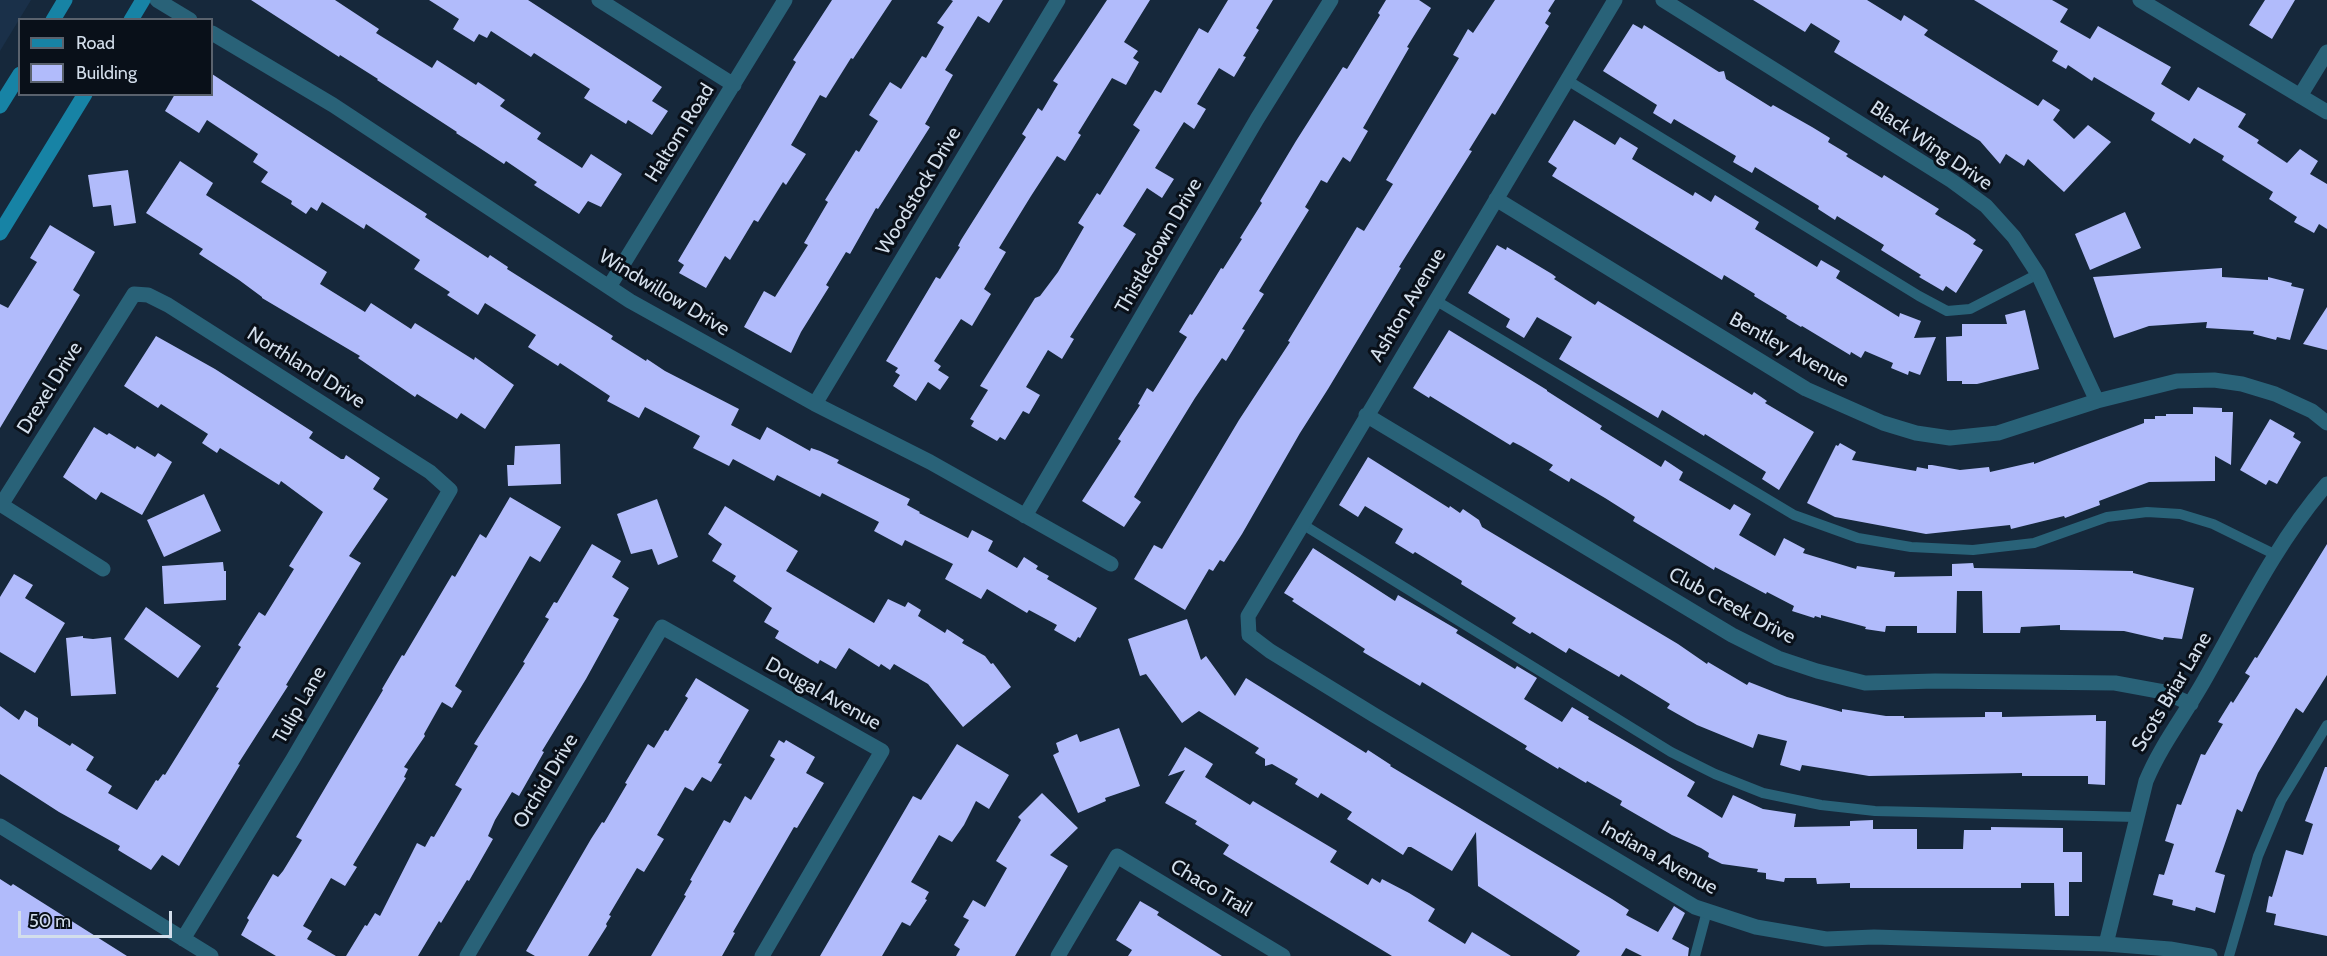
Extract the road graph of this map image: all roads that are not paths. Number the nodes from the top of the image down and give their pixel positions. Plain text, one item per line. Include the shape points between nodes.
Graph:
1 (65, 0) edge
2 (143, 0) edge
3 (157, 0) edge
4 (599, 0) edge
5 (785, 0) edge
6 (1058, 0) edge
7 (1331, 0) edge
8 (1616, 0) edge
9 (1663, 0) edge
10 (2140, 0) edge
11 (54, 18) edge
12 (132, 18) edge
13 (187, 18) edge
14 (213, 34) edge
15 (2327, 52) edge
16 (18, 77) edge
17 (1567, 80) junction
18 (734, 85) junction
19 (84, 96) edge
20 (2300, 96) junction
21 (2, 99) edge
22 (2327, 112) edge
23 (1496, 199) junction
24 (0, 233) edge
25 (2038, 274) junction
26 (609, 287) junction
27 (134, 294) joint
28 (1435, 300) junction
29 (2097, 401) junction
30 (815, 404) junction
31 (1366, 415) junction
32 (2327, 423) edge
33 (2327, 484) edge
34 (450, 490) joint
35 (0, 505) edge
36 (1025, 516) junction
37 (1302, 524) junction
38 (2276, 555) junction
39 (1111, 564) dead end
40 (103, 569) dead end
41 (662, 627) joint
42 (1249, 635) joint
43 (2191, 704) junction
44 (2327, 725) edge
45 (2137, 817) junction
46 (0, 826) edge
47 (1707, 911) junction
48 (183, 939) junction
49 (2106, 944) junction
50 (211, 956) edge
51 (467, 956) edge
52 (762, 956) edge
53 (1058, 956) edge
54 (1283, 956) edge
55 (1695, 956) edge
56 (2210, 956) edge
57 (2229, 956) edge

1 - 11 main road
2 - 12 main road
3 - 13 street
4 - 18 street
5 - 18 street, Haltom Road
6 - 30 street, Woodstock Drive
7 - 36 street, Thistledown Drive
8 - 17 street, Ashton Avenue
9 - 25 street, Black Wing Drive via 1952,181 1986,206 2014,237
10 - 20 street
14 - 26 street, Windwillow Drive via 333,105
15 - 20 street
16 - 21 main road
17 - 23 street, Ashton Avenue
17 - 25 lane via 1947,311 1970,309
18 - 26 street, Haltom Road
19 - 24 main road
20 - 22 street
23 - 28 street, Ashton Avenue
23 - 29 street, Bentley Avenue via 1806,389 1883,423 1950,438 1998,433
25 - 29 street, Black Wing Drive
26 - 30 street, Windwillow Drive
27 - 34 street, Northland Drive via 148,296 178,311 430,472
27 - 35 street, Drexel Drive
28 - 31 street, Ashton Avenue
28 - 38 lane via 1794,515 1858,538 1911,547 1973,550 2034,543 2107,517 2147,512 2180,514 2213,524
29 - 32 street, Bentley Avenue via 2177,381 2214,380 2275,394 2312,411
30 - 36 street, Windwillow Drive
31 - 37 street, Ashton Avenue
31 - 43 street, Club Creek Drive via 1732,635 1778,658 1865,683 2115,683 2164,692
33 - 38 street, Scots Briar Lane
34 - 48 street, Tulip Lane
35 - 40 street
36 - 39 street, Windwillow Drive
37 - 42 street, Ashton Avenue via 1248,616
37 - 45 lane via 1671,752 1763,793 1875,811
38 - 43 street, Scots Briar Lane
41 - 51 street, Orchid Drive
41 - 52 street, Dougal Avenue via 882,751
42 - 47 street, Indiana Avenue via 1374,715
43 - 45 street, Scots Briar Lane via 2153,763
44 - 57 lane via 2281,801 2258,856
45 - 49 street, Scots Briar Lane
46 - 48 street
47 - 49 street, Indiana Avenue via 1756,927 1826,939
47 - 55 lane
48 - 50 street
49 - 56 street, Indiana Avenue
53 - 54 street, Chaco Trail via 1117,856

